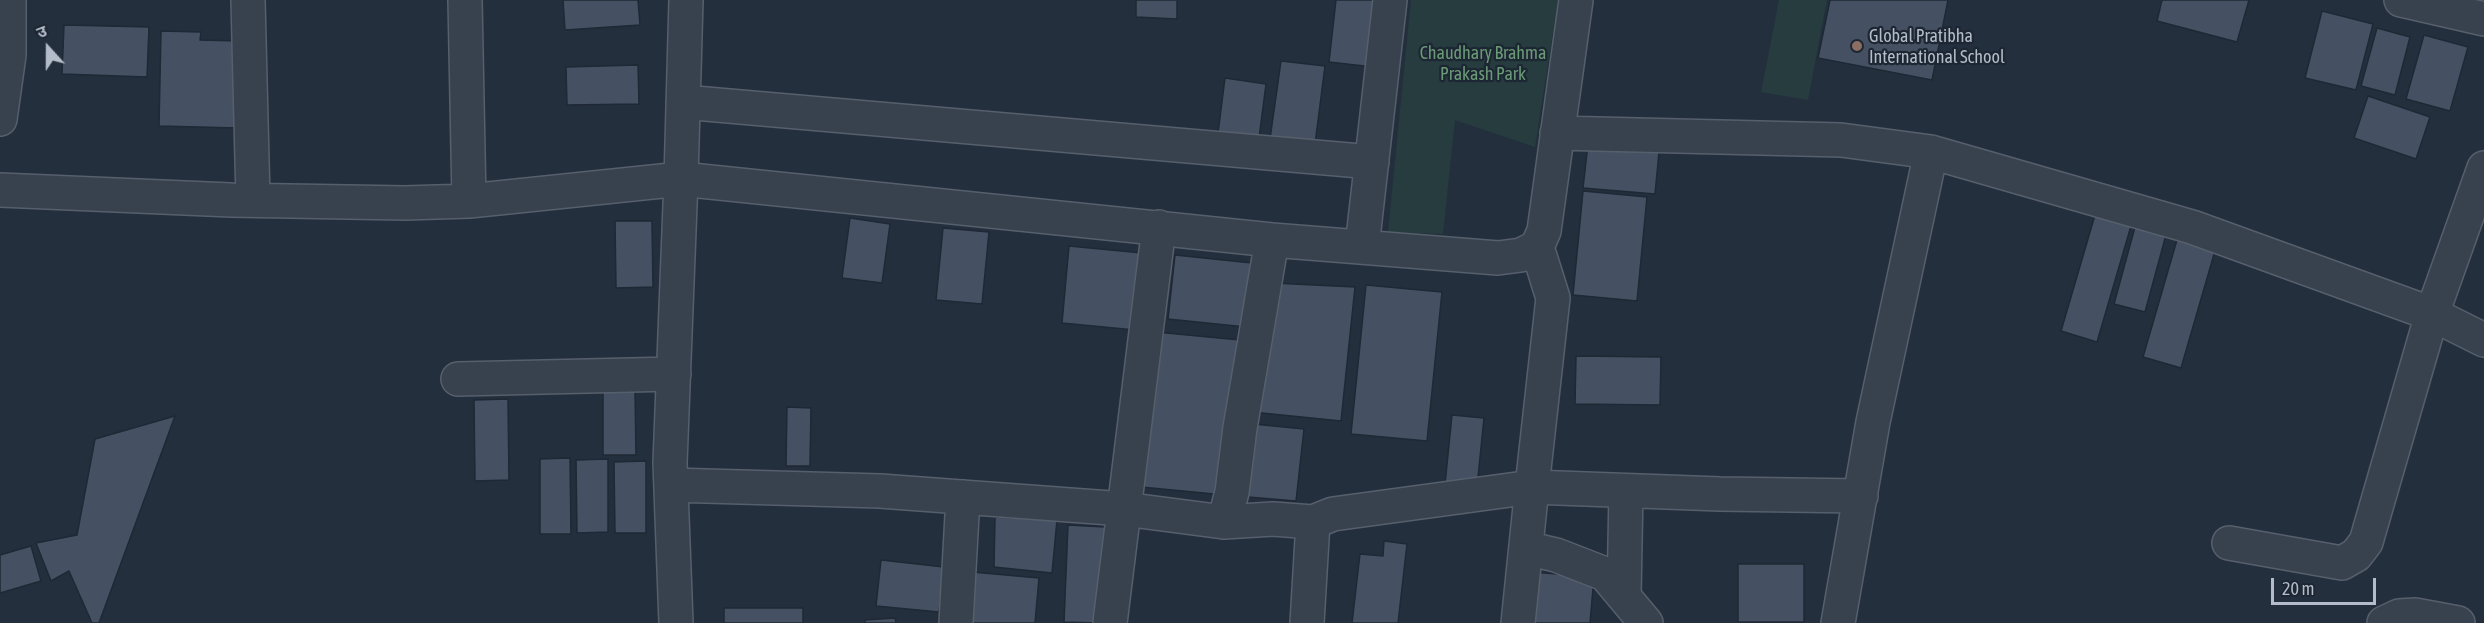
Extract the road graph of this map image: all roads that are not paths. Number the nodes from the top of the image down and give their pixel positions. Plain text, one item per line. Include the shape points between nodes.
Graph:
1 (9, 0) edge
2 (248, 0) edge
3 (465, 0) edge
4 (686, 0) edge
5 (1390, 0) edge
6 (1575, 0) edge
7 (2401, 0) edge
8 (2484, 19) edge
9 (683, 102) junction
10 (0, 119) edge
11 (1557, 133) junction
12 (1931, 152) junction
13 (1372, 162) junction
14 (2484, 168) edge
15 (681, 179) junction
16 (0, 190) edge
17 (253, 200) junction
18 (469, 201) junction
19 (1159, 227) junction
20 (1272, 240) junction
21 (1362, 246) junction
22 (1537, 247) junction
23 (2432, 314) junction
24 (2484, 340) edge
25 (674, 374) junction
26 (458, 379) dead end
27 (671, 485) junction
28 (1532, 487) junction
29 (1626, 491) junction
30 (1861, 496) junction
31 (963, 497) junction
32 (1124, 509) junction
33 (1224, 522) junction
34 (1313, 522) junction
35 (2229, 543) dead end
36 (1526, 548) junction
37 (1624, 596) junction
38 (676, 623) edge
39 (956, 623) edge
40 (1110, 623) edge
41 (1307, 623) edge
42 (1518, 623) edge
43 (1646, 623) edge
44 (1839, 623) edge
45 (2384, 623) edge
46 (2458, 623) edge

1 - 10 street via 9,54
2 - 17 street
3 - 18 street
4 - 9 street
5 - 13 street
6 - 11 street
7 - 8 street
9 - 13 street
9 - 15 street
11 - 12 street via 1841,140
11 - 22 street via 1544,231
12 - 23 street via 2192,227
12 - 30 street
13 - 21 street
14 - 23 street
15 - 18 street
15 - 19 street
15 - 25 street
16 - 17 street
17 - 18 street
19 - 20 street
19 - 32 street
20 - 21 street
20 - 33 street
21 - 22 street via 1498,258 1521,255
22 - 28 street via 1553,298
23 - 24 street
23 - 35 street via 2366,542 2356,555 2342,563 2328,562
25 - 26 street
25 - 27 street
27 - 31 street
27 - 38 street
28 - 29 street
28 - 34 street via 1334,514
28 - 36 street
29 - 30 street
29 - 37 street
30 - 44 street
31 - 32 street
31 - 39 street
32 - 33 street
32 - 40 street
33 - 34 street
34 - 41 street
36 - 37 street via 1557,555 1605,574
36 - 42 street
37 - 43 street
45 - 46 street via 2399,616 2415,615

